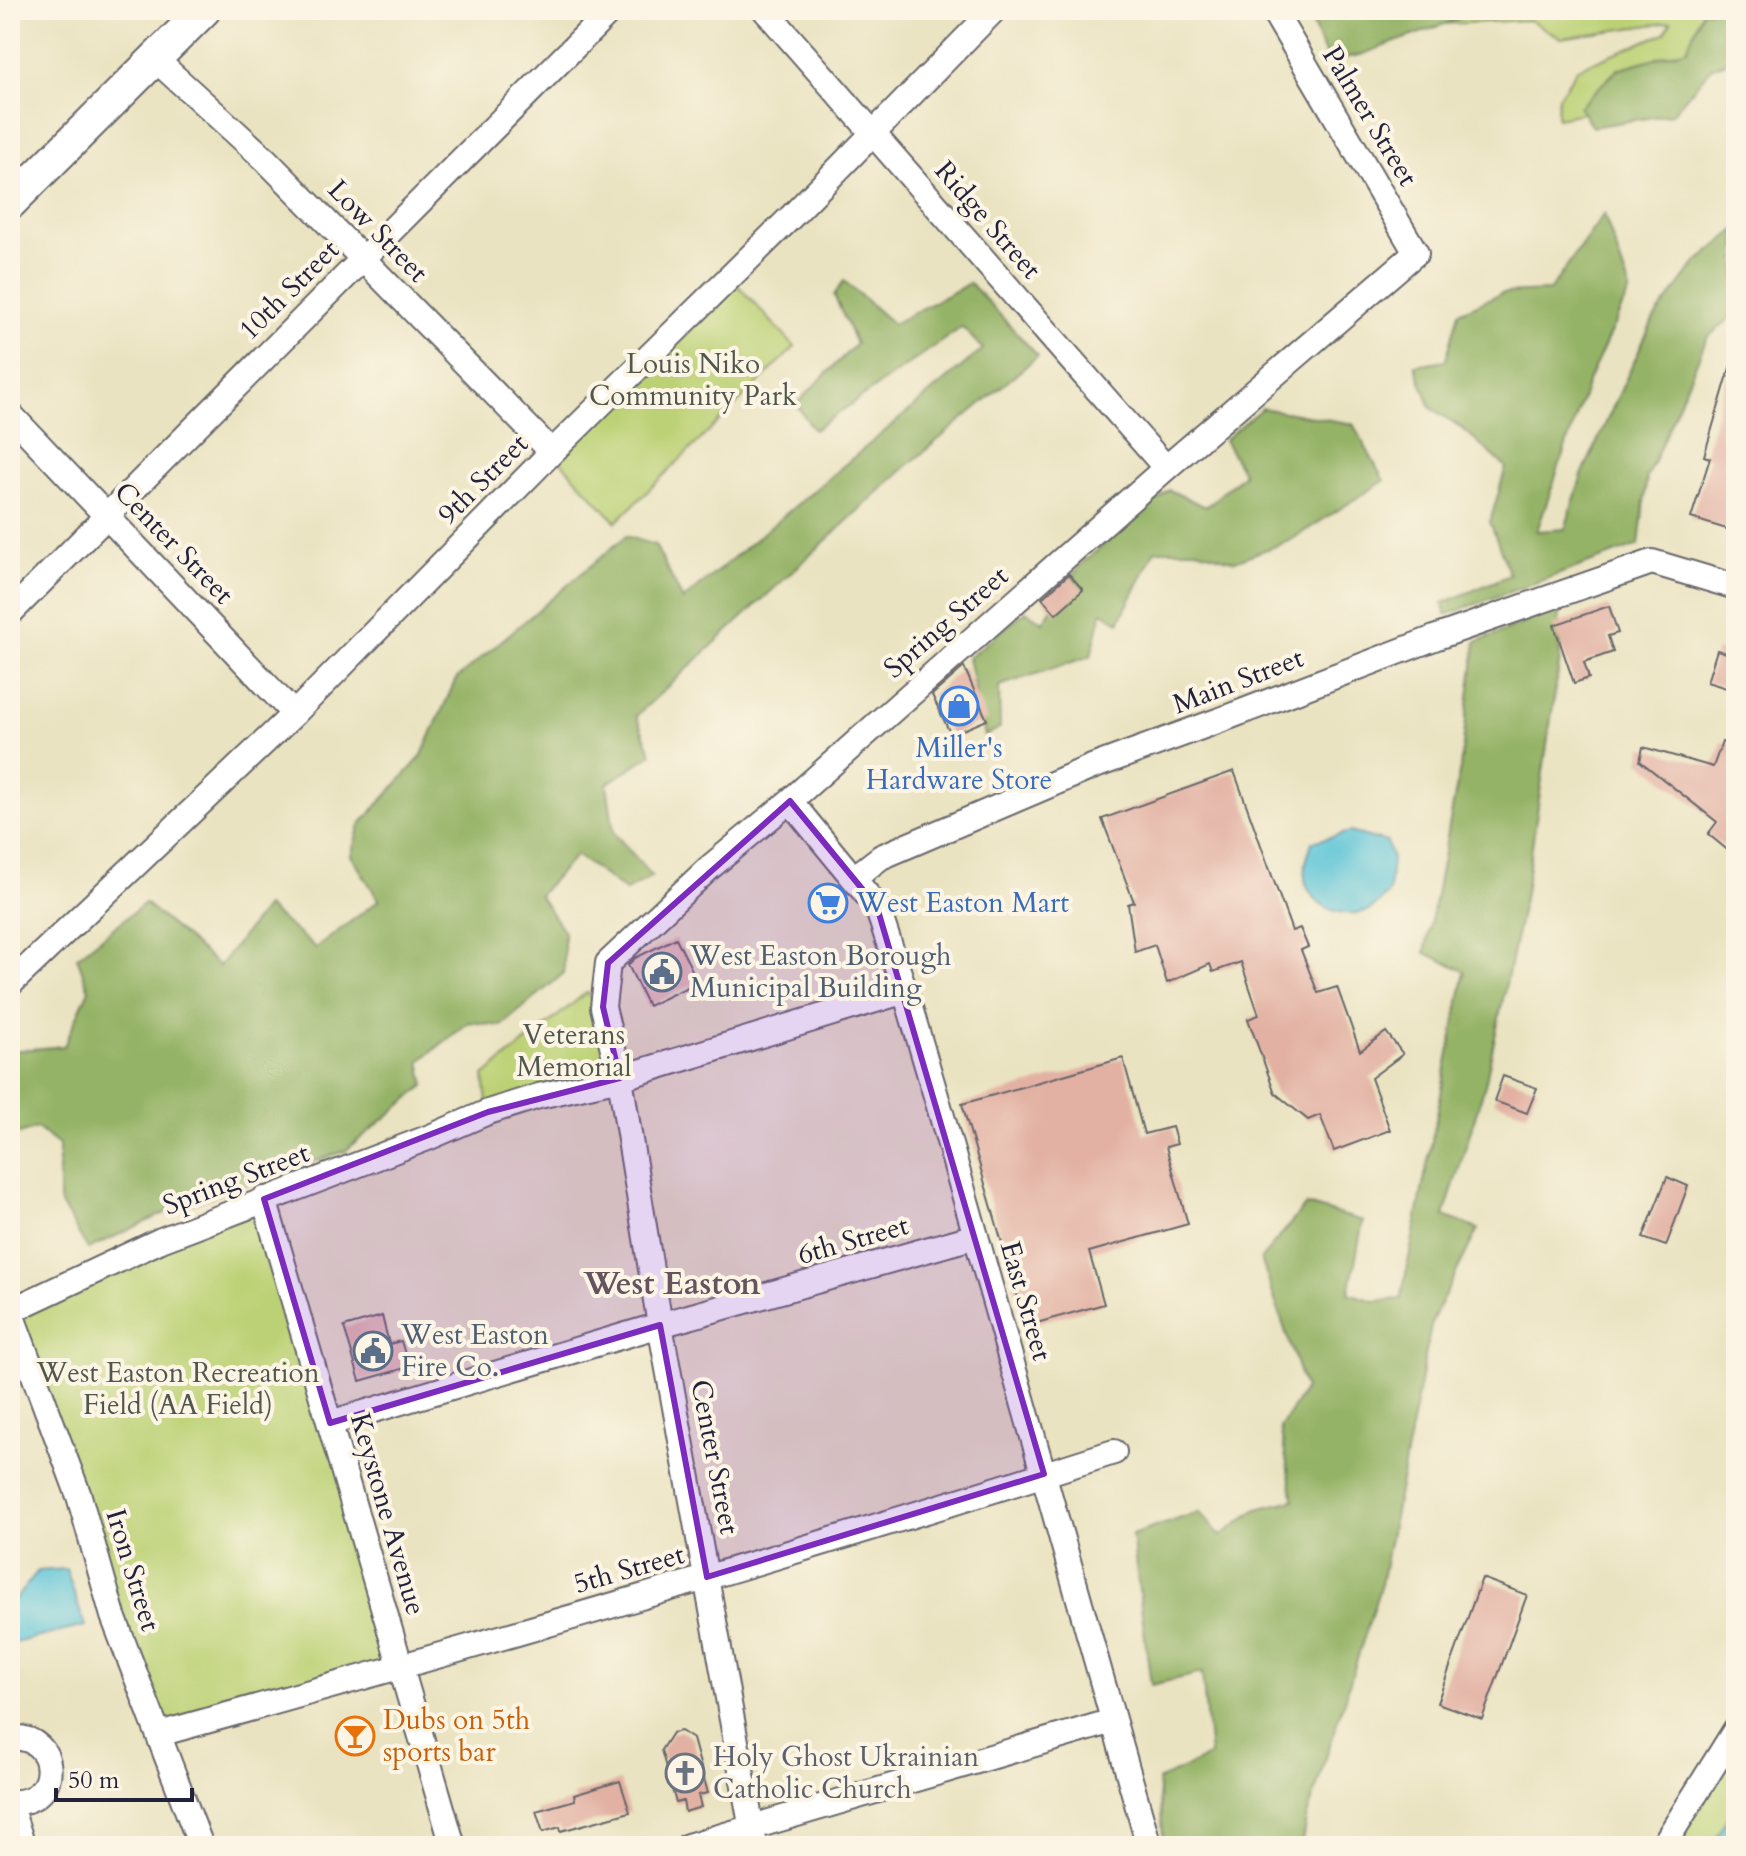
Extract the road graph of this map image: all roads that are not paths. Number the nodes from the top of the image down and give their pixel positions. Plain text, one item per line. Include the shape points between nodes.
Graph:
1 (204, 10) edge
2 (611, 10) edge
3 (765, 10) edge
4 (994, 10) edge
5 (1273, 10) edge
6 (155, 59) junction
7 (872, 132) junction
8 (10, 199) edge
9 (1416, 253) joint
10 (361, 259) junction
11 (10, 414) edge
12 (552, 452) junction
13 (1166, 468) junction
14 (107, 516) junction
15 (1736, 587) edge
16 (10, 613) edge
17 (294, 714) junction
18 (790, 801) junction
19 (855, 877) junction
20 (10, 984) edge
21 (905, 991) junction
22 (620, 1078) junction
23 (264, 1199) junction
24 (976, 1236) junction
25 (10, 1311) edge
26 (660, 1325) junction
27 (330, 1423) junction
28 (1114, 1452) dead end
29 (1044, 1474) junction
30 (707, 1577) junction
31 (401, 1667) junction
32 (1113, 1721) junction
33 (1736, 1729) edge
34 (159, 1734) junction
35 (10, 1738) edge
36 (10, 1804) edge
37 (753, 1837) edge
38 (23, 1846) edge
39 (201, 1846) edge
40 (453, 1846) edge
41 (688, 1846) edge
42 (1149, 1846) edge
43 (1663, 1846) edge

1 - 6 main road
2 - 10 street, 10th Street
3 - 7 street, Ridge Street
4 - 7 street, 9th Street
5 - 9 street, Palmer Street
6 - 8 main road
6 - 10 street, Low Street via 266,160
7 - 12 street, 9th Street
7 - 13 street, Ridge Street
9 - 13 street, Spring Street
10 - 12 street, Low Street
10 - 14 street, 10th Street
11 - 14 street, Center Street
12 - 17 street, 9th Street
13 - 18 street, Spring Street
14 - 16 street, 10th Street
14 - 17 street, Center Street
15 - 19 street, Main Street via 1652,562 1092,767 881,857
17 - 20 street, 9th Street
18 - 19 street, East Street
18 - 22 street, Spring Street via 608,963 603,1007
19 - 21 street, East Street via 877,907
21 - 22 street, Spring Street
21 - 24 street, East Street
22 - 23 street, Spring Street via 488,1112
22 - 26 street, Center Street
23 - 25 street, Spring Street via 161,1240
23 - 27 street, Keystone Avenue
24 - 26 street, 6th Street
24 - 29 street, East Street
25 - 34 street, Iron Street via 63,1450 113,1616
26 - 27 street, 6th Street
26 - 30 street, Center Street
27 - 31 street, Keystone Avenue
28 - 29 street, 5th Street
29 - 30 street, 5th Street
29 - 32 street, East Street
30 - 31 street, 5th Street
30 - 37 street, Center Street
31 - 34 street, 5th Street
31 - 40 street, Keystone Avenue
32 - 37 street
32 - 42 street, East Street
33 - 43 street
34 - 39 street, Iron Street
35 - 36 street via 33,1742 49,1767 49,1778 38,1795
36 - 38 street
37 - 41 street

